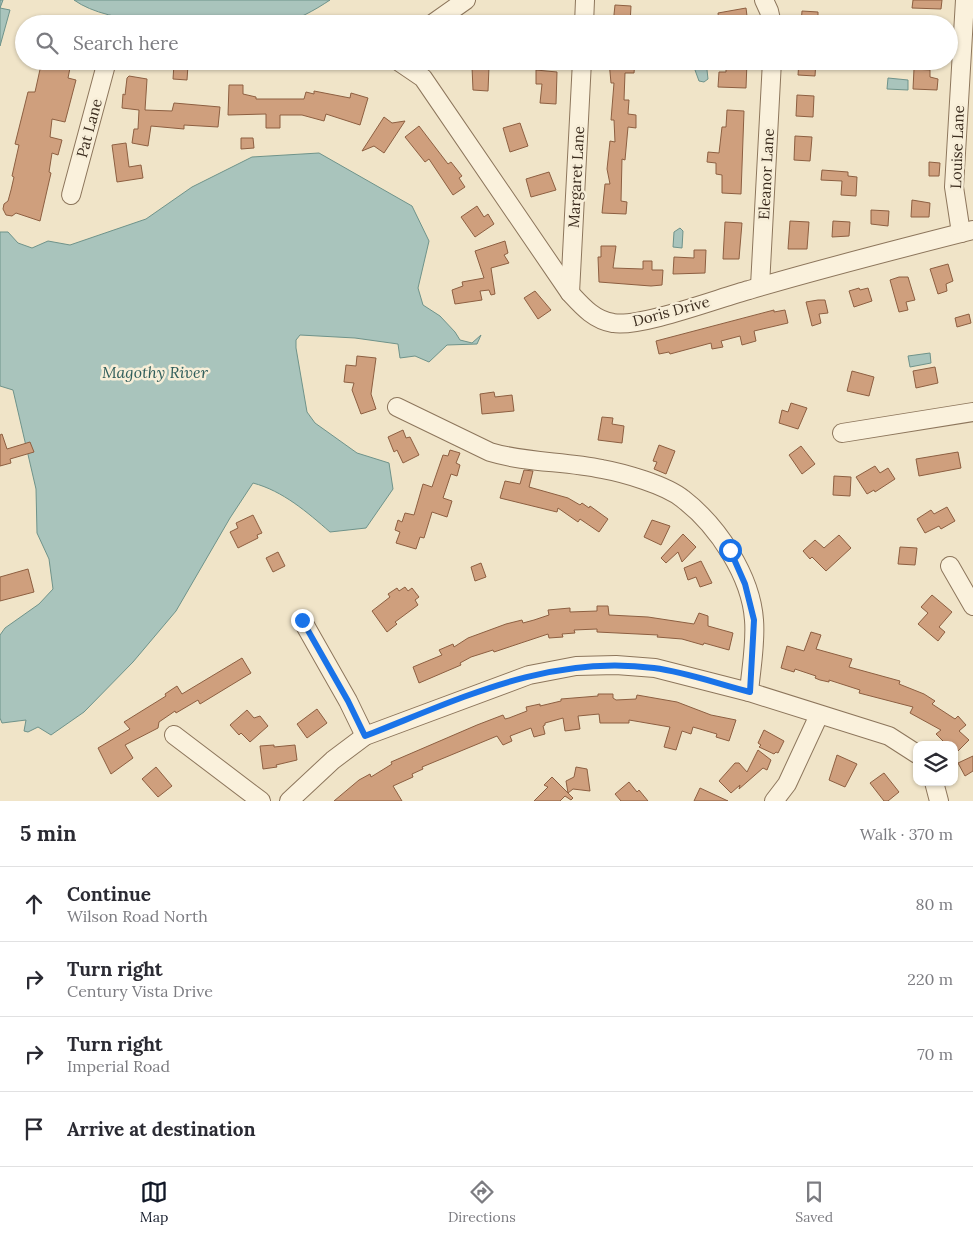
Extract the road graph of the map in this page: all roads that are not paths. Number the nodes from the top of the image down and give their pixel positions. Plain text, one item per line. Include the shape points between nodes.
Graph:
1 (466, 0) edge
2 (585, 0) edge
3 (764, 0) edge
4 (965, 0) edge
5 (445, 15) edge
6 (584, 15) edge
7 (771, 15) edge
8 (105, 70) edge
9 (411, 70) edge
10 (582, 70) edge
11 (772, 70) edge
12 (71, 196) dead end
13 (967, 231) edge
14 (760, 286) junction
15 (570, 293) junction
16 (397, 407) dead end
17 (973, 412) edge
18 (842, 433) dead end
19 (950, 566) dead end
20 (973, 606) edge
21 (302, 620) dead end
22 (750, 692) junction
23 (819, 714) junction
24 (174, 735) dead end
25 (365, 736) junction
26 (913, 751) edge
27 (935, 786) edge
28 (261, 801) edge
29 (289, 801) edge
30 (774, 801) edge
31 (939, 801) edge

1 - 5 street
2 - 6 street
3 - 7 street
4 - 13 street, Louise Lane via 954,187
8 - 12 street, Pat Lane
9 - 15 street, Doris Drive via 423,78
10 - 15 street, Margaret Lane
11 - 14 street, Eleanor Lane
13 - 14 street, Doris Drive
14 - 15 street, Doris Drive via 624,324 596,317
16 - 22 street via 498,454 601,468 641,479 682,498 708,522 730,550 745,584 754,620
17 - 18 street
19 - 20 street
21 - 25 street
22 - 23 street
22 - 25 street via 655,668 576,666 529,674
23 - 26 street via 890,736
23 - 30 street via 787,784
24 - 28 street
25 - 29 street via 333,760
27 - 31 street

